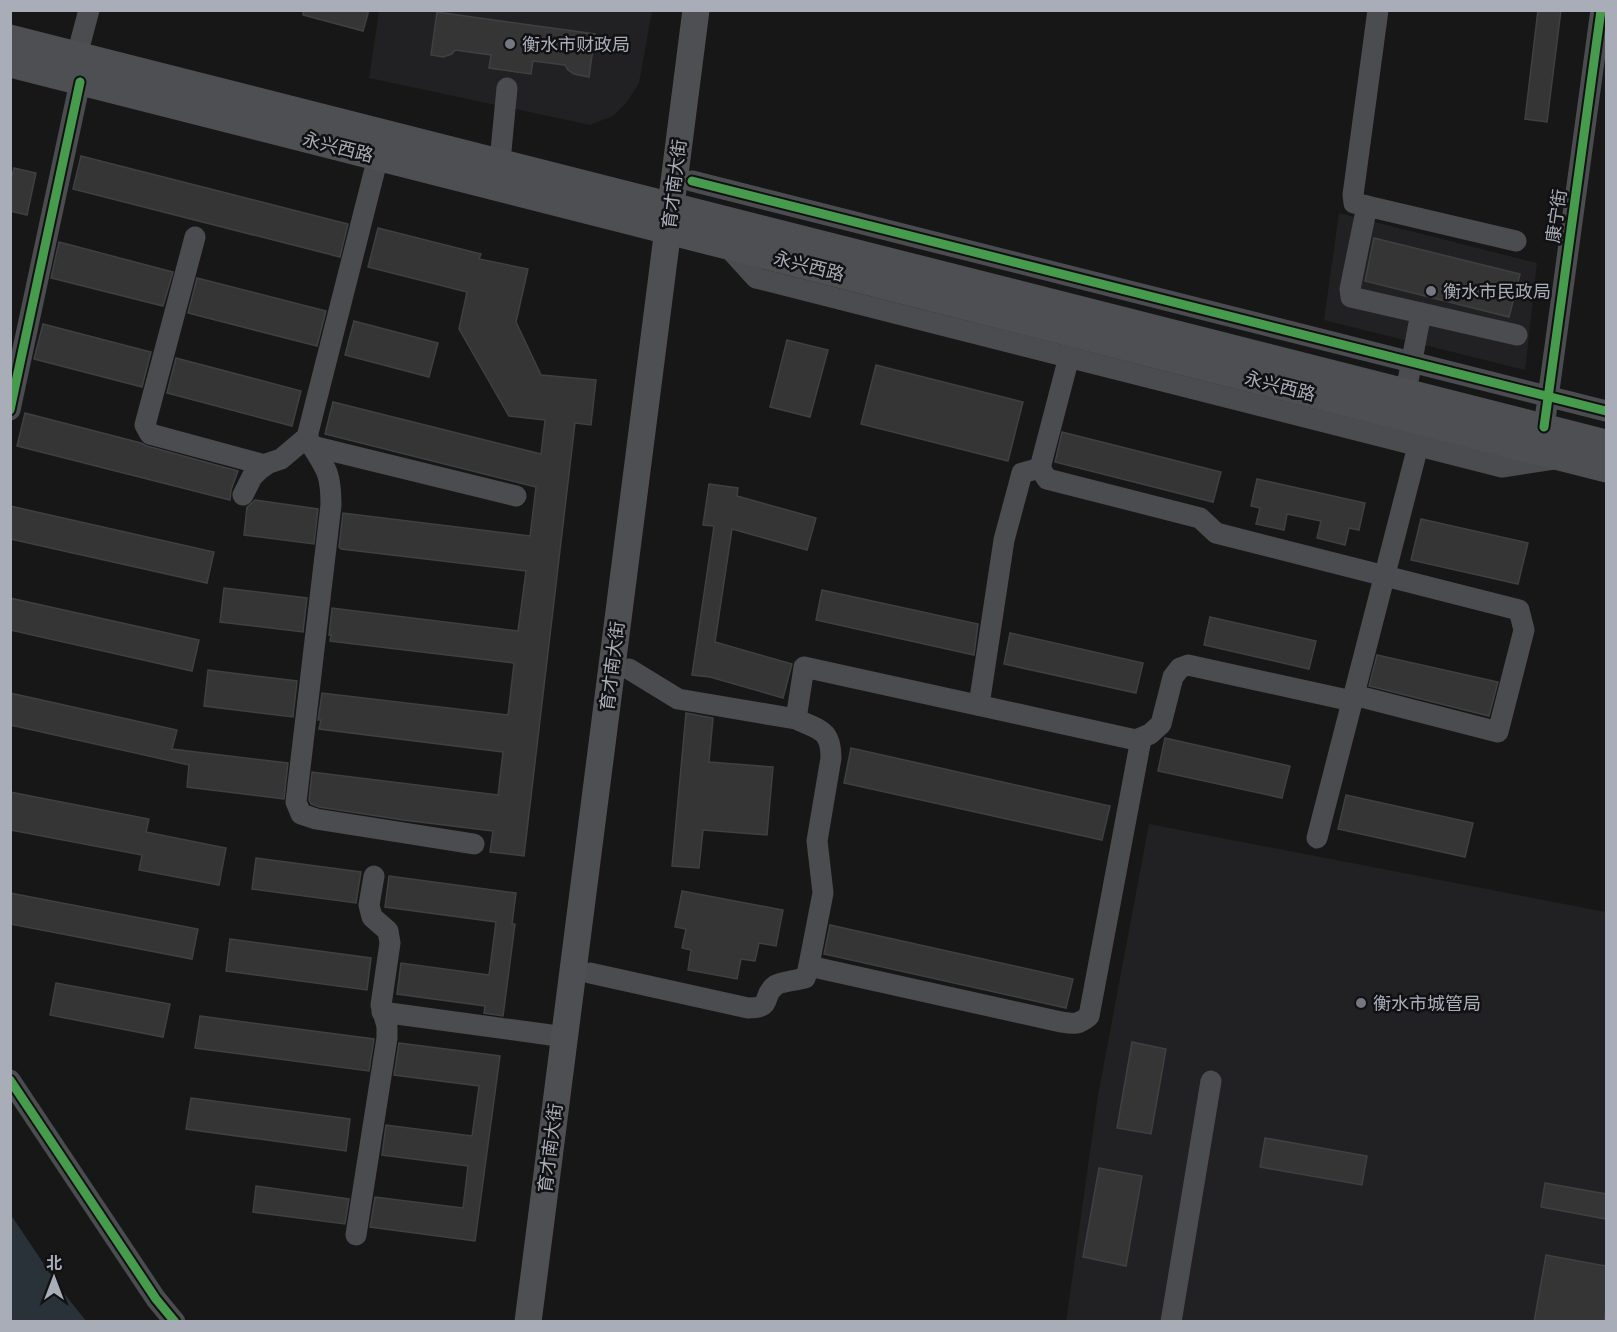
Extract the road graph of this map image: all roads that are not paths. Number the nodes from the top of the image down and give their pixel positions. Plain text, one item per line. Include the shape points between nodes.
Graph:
1 (89, 10) edge
2 (696, 10) edge
3 (714, 10) edge
4 (1378, 10) edge
5 (1601, 10) edge
6 (10, 38) edge
7 (77, 55) junction
8 (10, 64) edge
9 (80, 82) junction
10 (507, 88) dead end
11 (378, 157) junction
12 (500, 161) junction
13 (692, 181) junction
14 (1366, 206) junction
15 (678, 220) junction
16 (195, 237) dead end
17 (1516, 241) dead end
18 (726, 245) junction
19 (1421, 313) junction
20 (1517, 335) dead end
21 (1069, 357) junction
22 (1412, 362) junction
23 (1406, 392) junction
24 (1548, 396) junction
25 (10, 410) edge
26 (1606, 411) edge
27 (1544, 427) junction
28 (310, 442) junction
29 (1606, 442) edge
30 (1418, 446) junction
31 (1561, 458) junction
32 (266, 465) junction
33 (1040, 468) junction
34 (1606, 469) edge
35 (243, 495) dead end
36 (516, 496) dead end
37 (1384, 576) junction
38 (629, 669) junction
39 (1353, 698) junction
40 (979, 705) junction
41 (796, 719) junction
42 (1141, 739) junction
43 (1317, 838) dead end
44 (474, 844) dead end
45 (374, 876) dead end
46 (809, 966) junction
47 (590, 974) junction
48 (382, 1012) junction
49 (565, 1037) junction
50 (10, 1080) edge
51 (1211, 1081) dead end
52 (356, 1235) dead end
53 (176, 1322) edge
54 (528, 1322) edge
55 (546, 1322) edge
56 (1171, 1322) edge

1 - 7 street
2 - 15 main road, 育才南大街
3 - 13 main road, 育才南大街
4 - 14 street via 1353,195 1354,203
5 - 24 street, 康宁街
6 - 7 main road, 永兴西路
7 - 12 main road, 永兴西路
8 - 9 main road, 永兴西路
9 - 11 main road, 永兴西路
9 - 25 street
10 - 12 street
11 - 15 main road, 永兴西路
11 - 28 street
12 - 15 main road, 永兴西路
13 - 15 main road, 育才南大街
13 - 22 street
14 - 17 street
14 - 19 street via 1351,297
15 - 18 main road, 永兴西路
15 - 23 main road, 永兴西路
15 - 38 main road, 育才南大街
15 - 49 main road, 育才南大街
16 - 32 street via 145,425 150,434
18 - 21 street via 756,278
18 - 31 main road, 永兴西路
19 - 20 street
19 - 22 street
21 - 30 street
21 - 33 street
22 - 23 street
22 - 24 street
23 - 27 main road, 永兴西路
24 - 26 street
24 - 27 street, 康宁街
27 - 29 main road, 永兴西路
28 - 32 street
28 - 36 street
28 - 44 street via 326,468 331,505 296,802 301,814 316,819
30 - 31 street via 1502,467
30 - 37 street
31 - 34 main road, 永兴西路
32 - 35 street via 252,477
33 - 37 street via 1047,479 1200,518 1216,533
33 - 40 street via 1022,473 1005,540
37 - 39 street
37 - 39 street via 1519,610 1524,630 1498,732
38 - 41 street via 678,699
38 - 47 main road, 育才南大街
39 - 42 street via 1188,665 1173,677 1161,724
39 - 43 street
40 - 41 street via 804,667
40 - 42 street via 1131,740
41 - 46 street via 823,732 831,746 817,841 823,893
42 - 46 street via 1089,1016 1082,1023 1061,1022
45 - 48 street via 369,905 372,916 388,931 390,943
46 - 47 street via 805,978 778,983 759,1008
47 - 55 main road, 育才南大街
48 - 49 street
48 - 52 street via 387,1038
49 - 54 main road, 育才南大街
50 - 53 street via 156,1299
51 - 56 street

